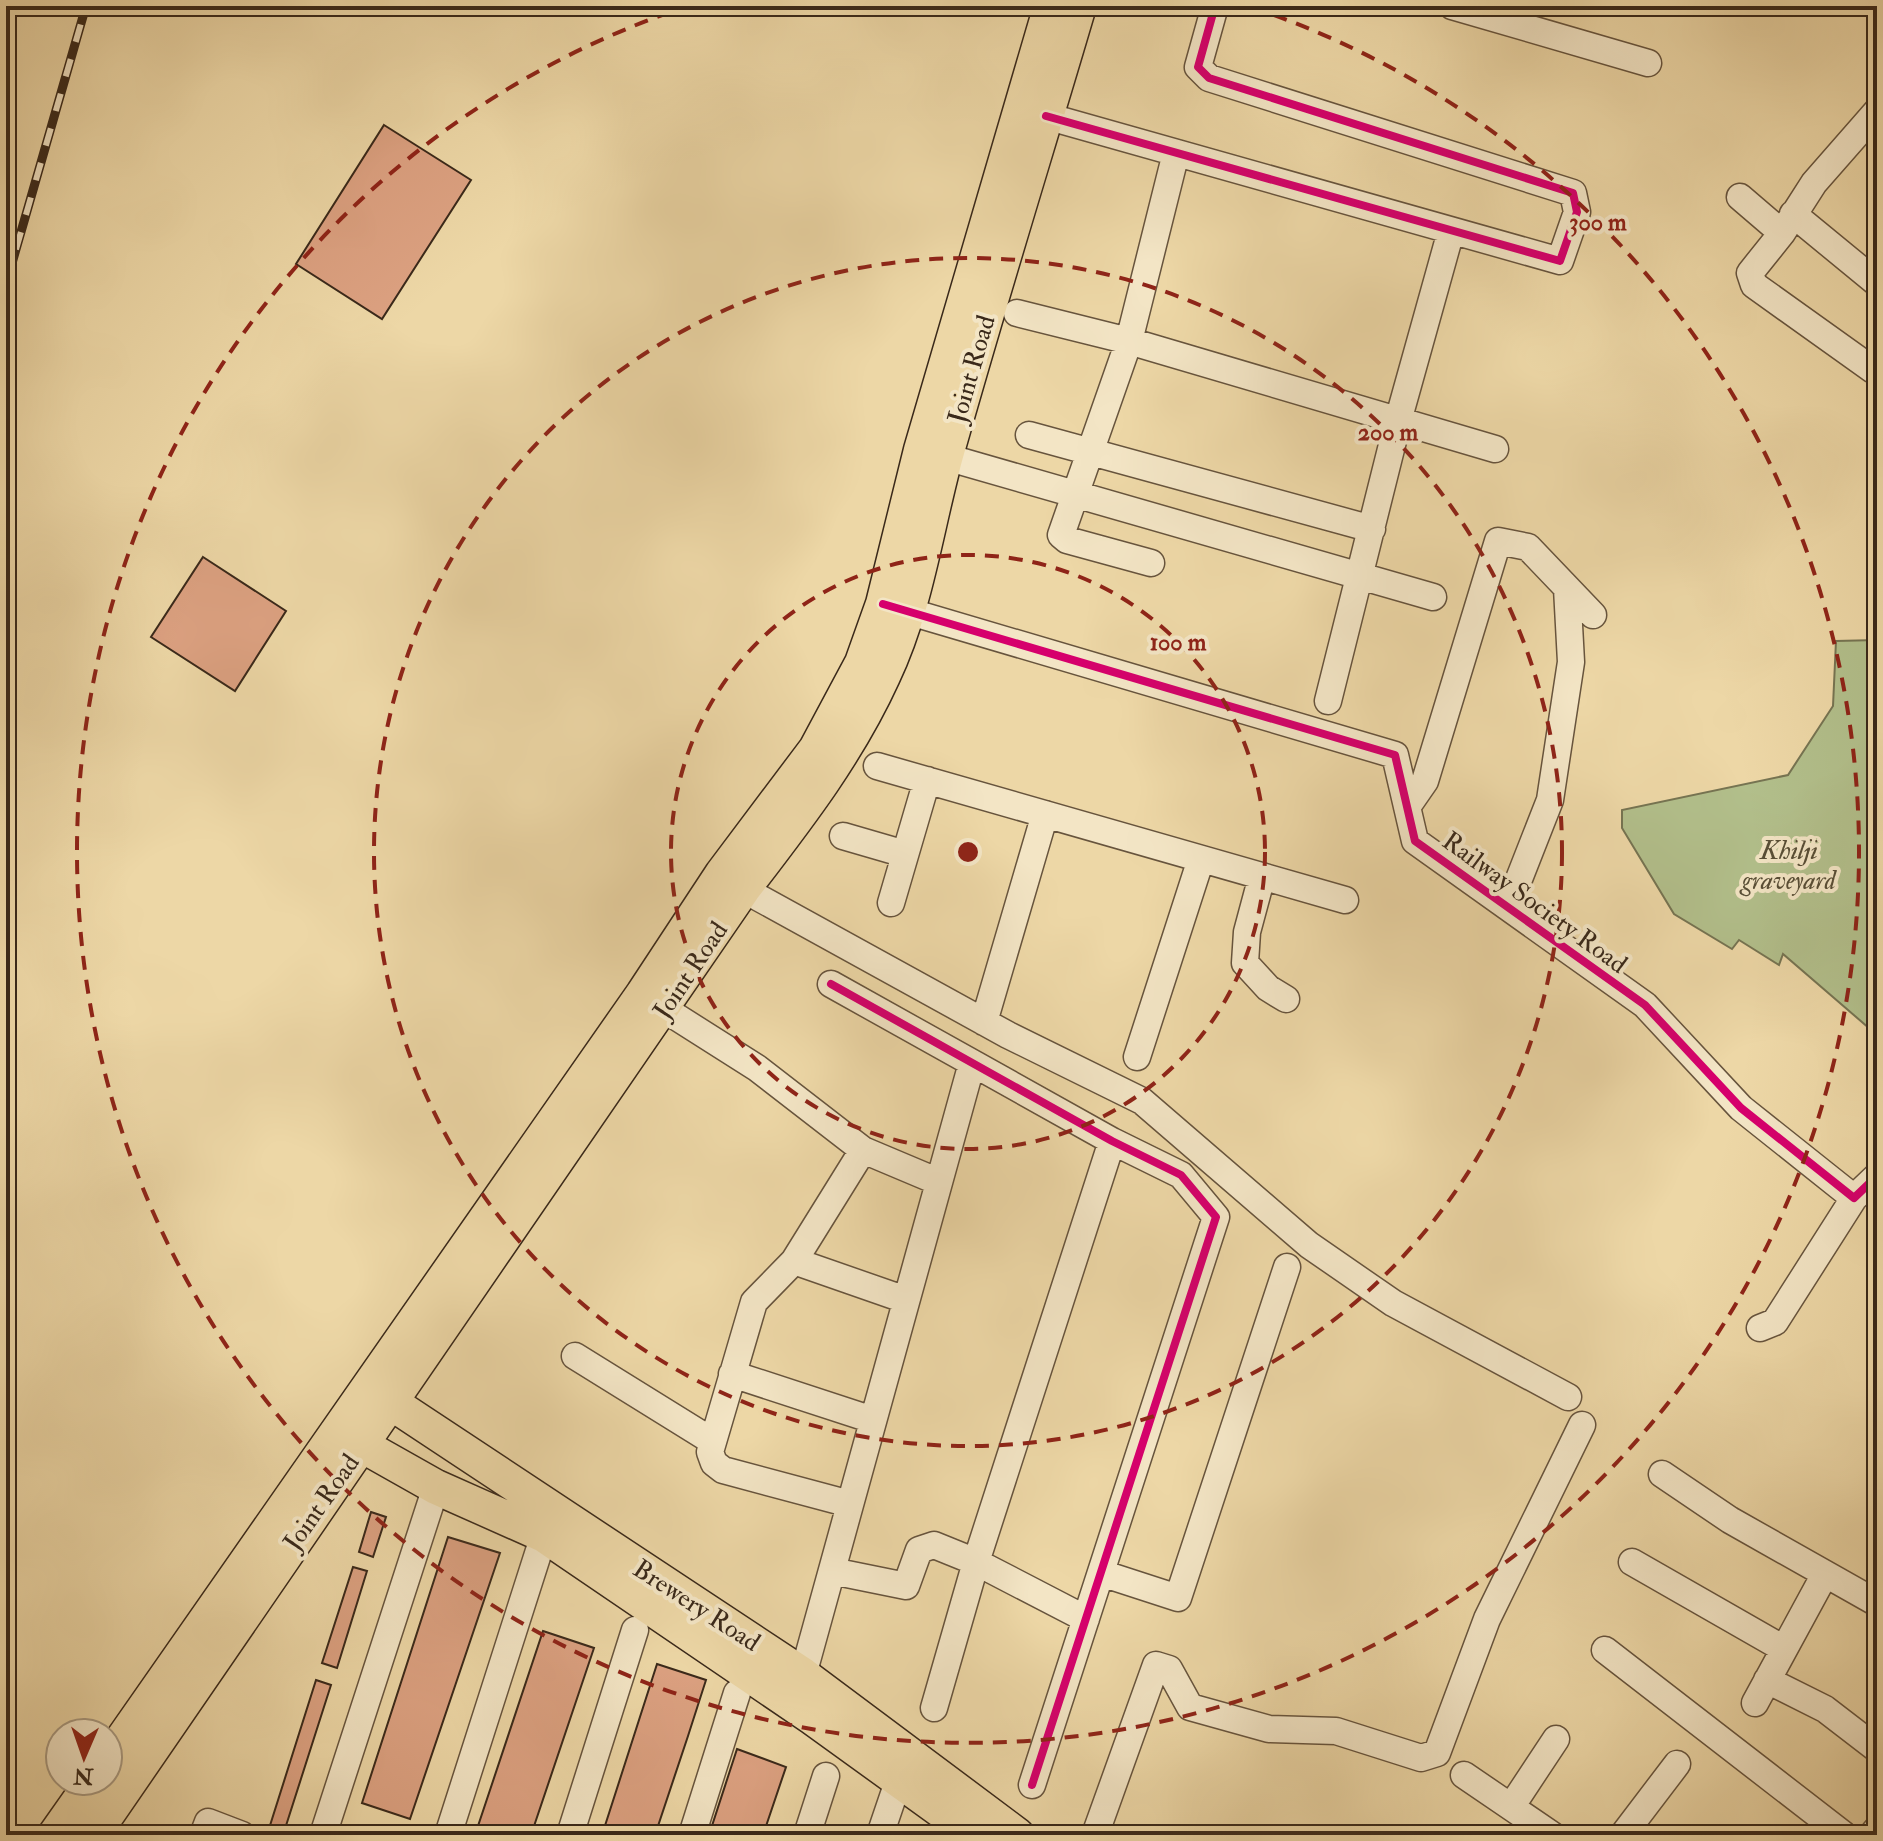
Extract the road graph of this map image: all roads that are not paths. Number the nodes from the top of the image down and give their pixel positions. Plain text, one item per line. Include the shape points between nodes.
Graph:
1 (1051, 6) edge
2 (1079, 6) edge
3 (1215, 6) edge
4 (1452, 6) edge
5 (1648, 63) dead end
6 (1877, 111) edge
7 (1046, 116) junction
8 (1176, 153) junction
9 (1740, 197) dead end
10 (1787, 224) junction
11 (1451, 231) junction
12 (1877, 283) edge
13 (1017, 313) dead end
14 (1129, 341) junction
15 (1873, 370) dead end
16 (1398, 421) junction
17 (1029, 435) dead end
18 (1495, 449) dead end
19 (1088, 451) junction
20 (946, 457) junction
21 (1073, 493) junction
22 (1372, 529) junction
23 (1151, 563) dead end
24 (1361, 577) junction
25 (1567, 588) junction
26 (1433, 597) dead end
27 (895, 608) junction
28 (1593, 615) dead end
29 (1328, 701) dead end
30 (877, 766) dead end
31 (927, 780) junction
32 (1407, 807) junction
33 (1045, 814) junction
34 (843, 836) dead end
35 (905, 854) junction
36 (1201, 859) junction
37 (1262, 876) junction
38 (743, 889) junction
39 (1345, 900) dead end
40 (891, 903) dead end
41 (1508, 907) junction
42 (831, 984) dead end
43 (1286, 999) dead end
44 (664, 1009) junction
45 (984, 1022) junction
46 (1137, 1057) dead end
47 (972, 1063) junction
48 (1112, 1141) junction
49 (863, 1150) junction
50 (1877, 1176) edge
51 (939, 1182) junction
52 (1854, 1198) junction
53 (794, 1261) junction
54 (1287, 1267) dead end
55 (906, 1300) junction
56 (1760, 1328) dead end
57 (575, 1356) dead end
58 (732, 1374) junction
59 (379, 1395) junction
60 (1568, 1397) dead end
61 (873, 1420) junction
62 (1582, 1425) dead end
63 (349, 1439) junction
64 (712, 1441) junction
65 (1662, 1474) dead end
66 (436, 1487) junction
67 (850, 1504) junction
68 (544, 1535) junction
69 (976, 1562) junction
70 (1632, 1562) dead end
71 (832, 1571) junction
72 (1101, 1573) junction
73 (1825, 1574) junction
74 (1877, 1603) edge
75 (1086, 1619) junction
76 (635, 1630) dead end
77 (1784, 1649) junction
78 (1605, 1650) dead end
79 (803, 1675) junction
80 (737, 1693) dead end
81 (934, 1708) dead end
82 (124, 1739) edge
83 (1556, 1739) dead end
84 (1877, 1749) edge
85 (1677, 1764) dead end
86 (1464, 1775) dead end
87 (826, 1776) dead end
88 (899, 1779) junction
89 (1032, 1785) dead end
90 (82, 1797) edge
91 (1511, 1807) junction
92 (1877, 1829) edge
93 (55, 1835) edge
94 (93, 1835) edge
95 (203, 1835) edge
96 (242, 1835) edge
97 (323, 1835) edge
98 (448, 1835) edge
99 (570, 1835) edge
100 (692, 1835) edge
101 (807, 1835) edge
102 (880, 1835) edge
103 (975, 1835) edge
104 (1017, 1835) edge
105 (1095, 1835) edge
106 (1552, 1835) edge
107 (1623, 1835) edge
108 (1844, 1835) edge
109 (1872, 1835) edge

1 - 27 main road, Joint Road via 921,450
2 - 7 main road, Joint Road
3 - 11 street via 1198,67 1209,78 1573,193 1577,200 1560,261
4 - 5 street
6 - 10 street via 1814,183
7 - 8 street
7 - 20 main road, Joint Road
8 - 11 street
8 - 14 street
9 - 10 street
10 - 12 street
10 - 15 street via 1750,273 1754,285
11 - 16 street
13 - 14 street
14 - 16 street
14 - 19 street
16 - 18 street
16 - 22 street
17 - 19 street
19 - 21 street
19 - 22 street
20 - 21 street
20 - 27 main road, Joint Road
21 - 23 street via 1061,535
21 - 24 street
22 - 24 street
24 - 26 street
24 - 29 street
25 - 28 street
25 - 32 street via 1528,547 1498,541 1425,781
25 - 41 street via 1571,662 1550,800
27 - 32 street, Railway Society Road via 1395,755
27 - 38 main road, Joint Road via 885,673 856,732
27 - 59 main road, Joint Road via 816,749 722,874
30 - 31 street
31 - 33 street
31 - 35 street
32 - 41 street, Railway Society Road via 1415,841
33 - 36 street
33 - 45 street
34 - 35 street
35 - 40 street
36 - 37 street
36 - 46 street
37 - 39 street
37 - 43 street via 1245,963
38 - 44 main road, Joint Road
38 - 45 street
41 - 52 street, Railway Society Road via 1645,1005 1741,1108
42 - 47 street
44 - 49 street via 757,1068
44 - 59 main road, Joint Road
45 - 60 street via 1142,1101 1321,1253 1393,1303
47 - 48 street
47 - 51 street
48 - 69 street
48 - 72 street via 1181,1175 1216,1217
49 - 51 street
49 - 53 street
50 - 52 street
51 - 55 street
52 - 56 street via 1775,1322
53 - 55 street
53 - 58 street via 754,1302
54 - 72 street via 1178,1598
55 - 61 street
57 - 64 street
58 - 61 street
58 - 64 street
59 - 63 main road, Joint Road
59 - 79 main road, Brewery Road
61 - 67 street
62 - 105 street via 1487,1619 1437,1753 1421,1758 1336,1731 1269,1729 1190,1707 1169,1669 1156,1665
63 - 66 main road, Brewery Road
63 - 82 main road, Joint Road
63 - 94 main road, Joint Road
64 - 67 street via 714,1463 723,1470
65 - 73 street
66 - 68 main road, Brewery Road
66 - 97 street
67 - 71 street
68 - 88 main road, Brewery Road
68 - 98 street
69 - 71 street via 934,1545 919,1550 906,1586
69 - 75 street
69 - 81 street
70 - 77 street
71 - 79 street
72 - 75 street
73 - 74 street
73 - 77 street
75 - 89 street
76 - 99 street
77 - 84 street via 1761,1691 1825,1709
78 - 108 street
79 - 104 main road, Brewery Road
80 - 100 street
83 - 91 street
85 - 107 street
86 - 91 street
87 - 101 street
88 - 102 street
88 - 103 main road, Brewery Road
90 - 93 main road
91 - 106 street
92 - 109 street
95 - 96 street via 208,1822

